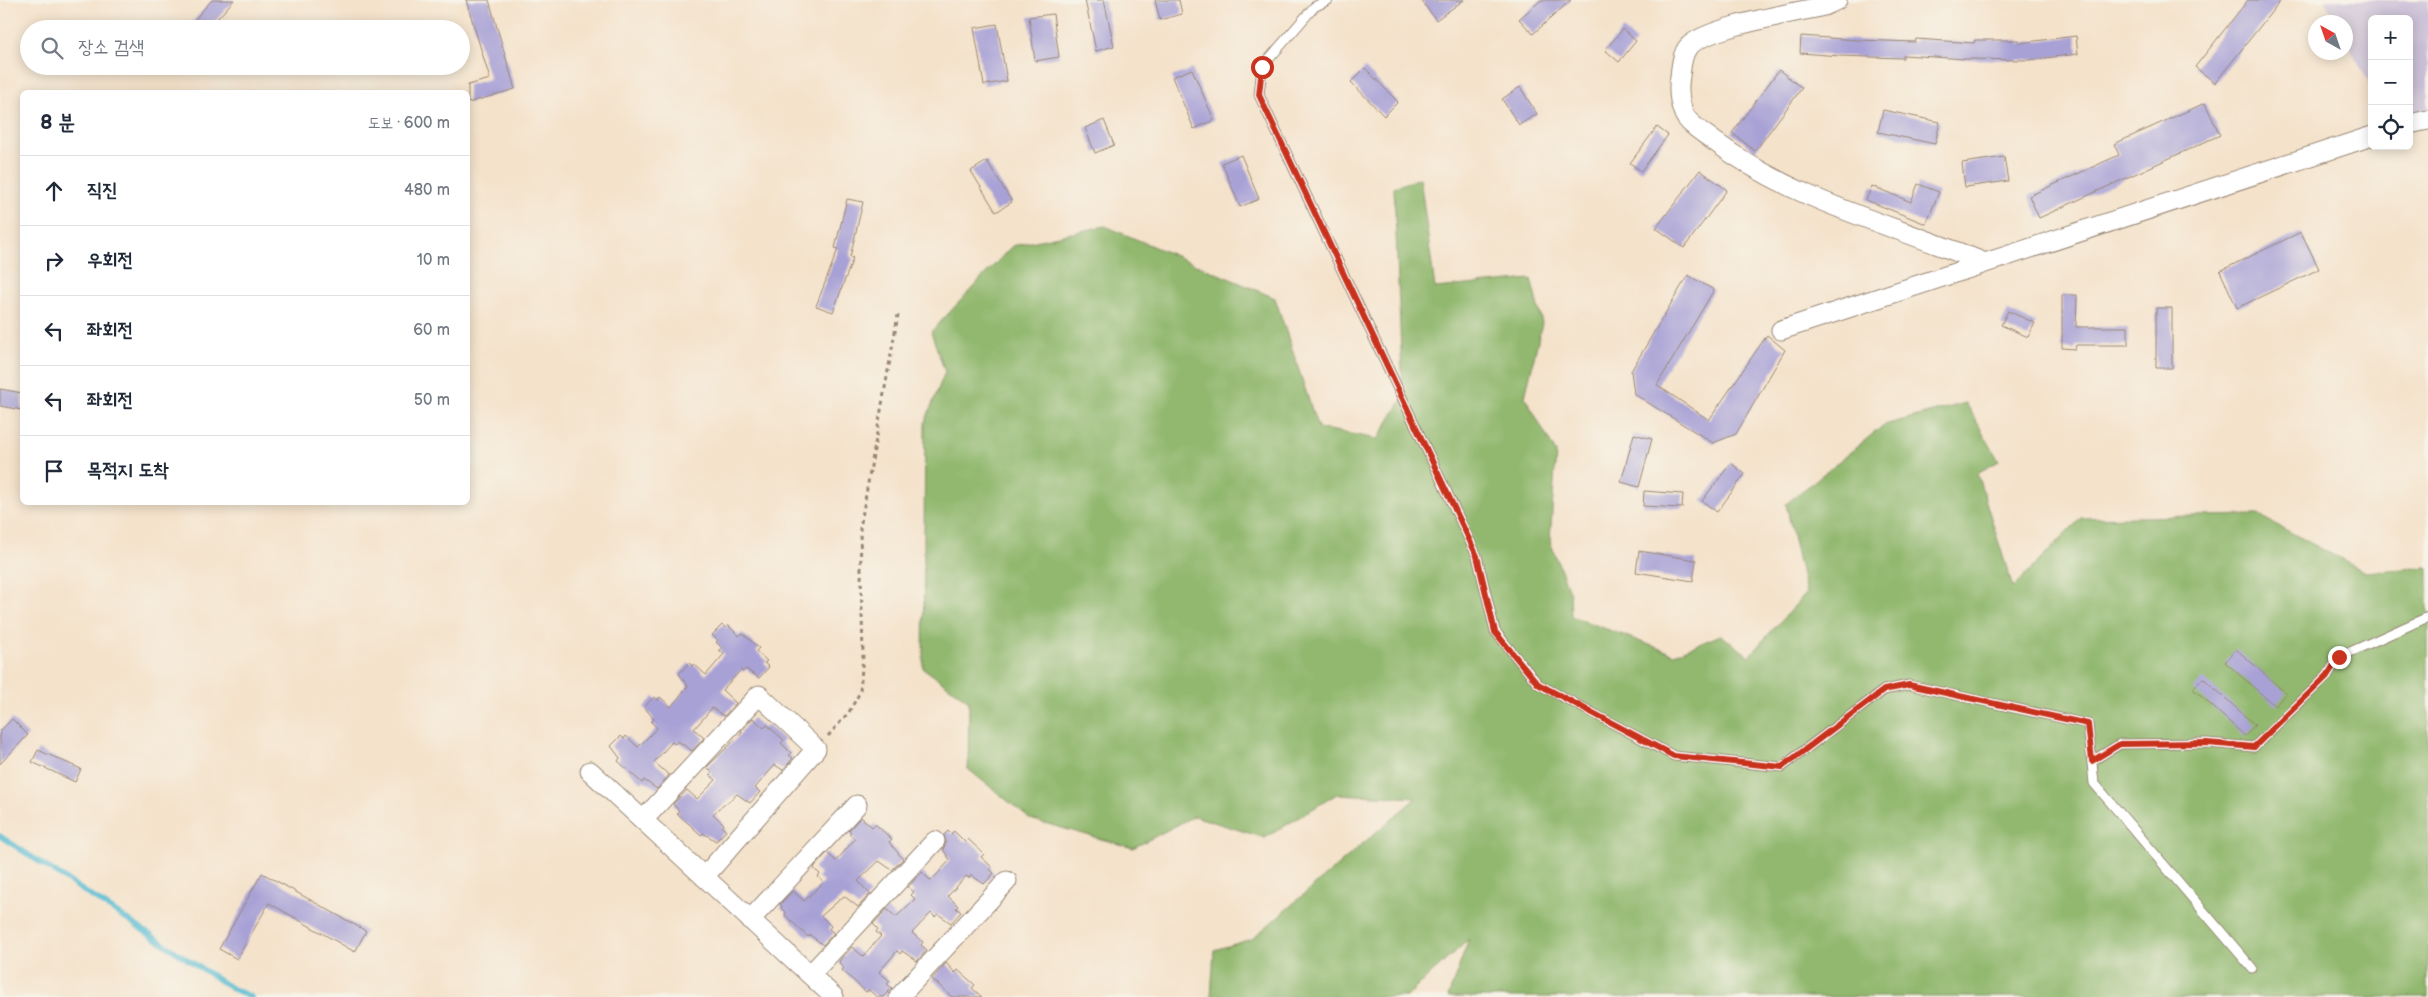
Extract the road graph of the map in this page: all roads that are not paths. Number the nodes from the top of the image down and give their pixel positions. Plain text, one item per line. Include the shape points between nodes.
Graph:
1 (1328, 0) edge
2 (1837, 0) edge
3 (2428, 120) edge
4 (2413, 123) edge
5 (2368, 137) edge
6 (1985, 263) junction
7 (1781, 330) dead end
8 (2428, 617) edge
9 (2092, 761) junction
10 (590, 771) dead end
11 (857, 804) dead end
12 (643, 820) junction
13 (935, 841) dead end
14 (704, 877) junction
15 (1007, 881) dead end
16 (750, 920) junction
17 (2252, 968) dead end
18 (810, 975) junction
19 (834, 997) edge
20 (899, 997) edge

1 - 9 lane via 1314,7 1262,67 1259,95 1477,556 1495,632 1538,684 1674,756 1782,767 1884,690 1909,685 2088,724
2 - 6 street via 1824,6 1710,33 1688,47 1681,63 1679,80 1684,115 1736,157 1781,183
3 - 4 street
5 - 6 street
6 - 7 street
8 - 9 lane via 2339,657 2327,676 2254,747 2207,743 2120,744
9 - 17 lane via 2094,783
10 - 12 street
11 - 16 street
12 - 14 street
12 - 14 street via 759,696 816,749
13 - 18 street
14 - 16 street
15 - 20 street
16 - 18 street
18 - 19 street

